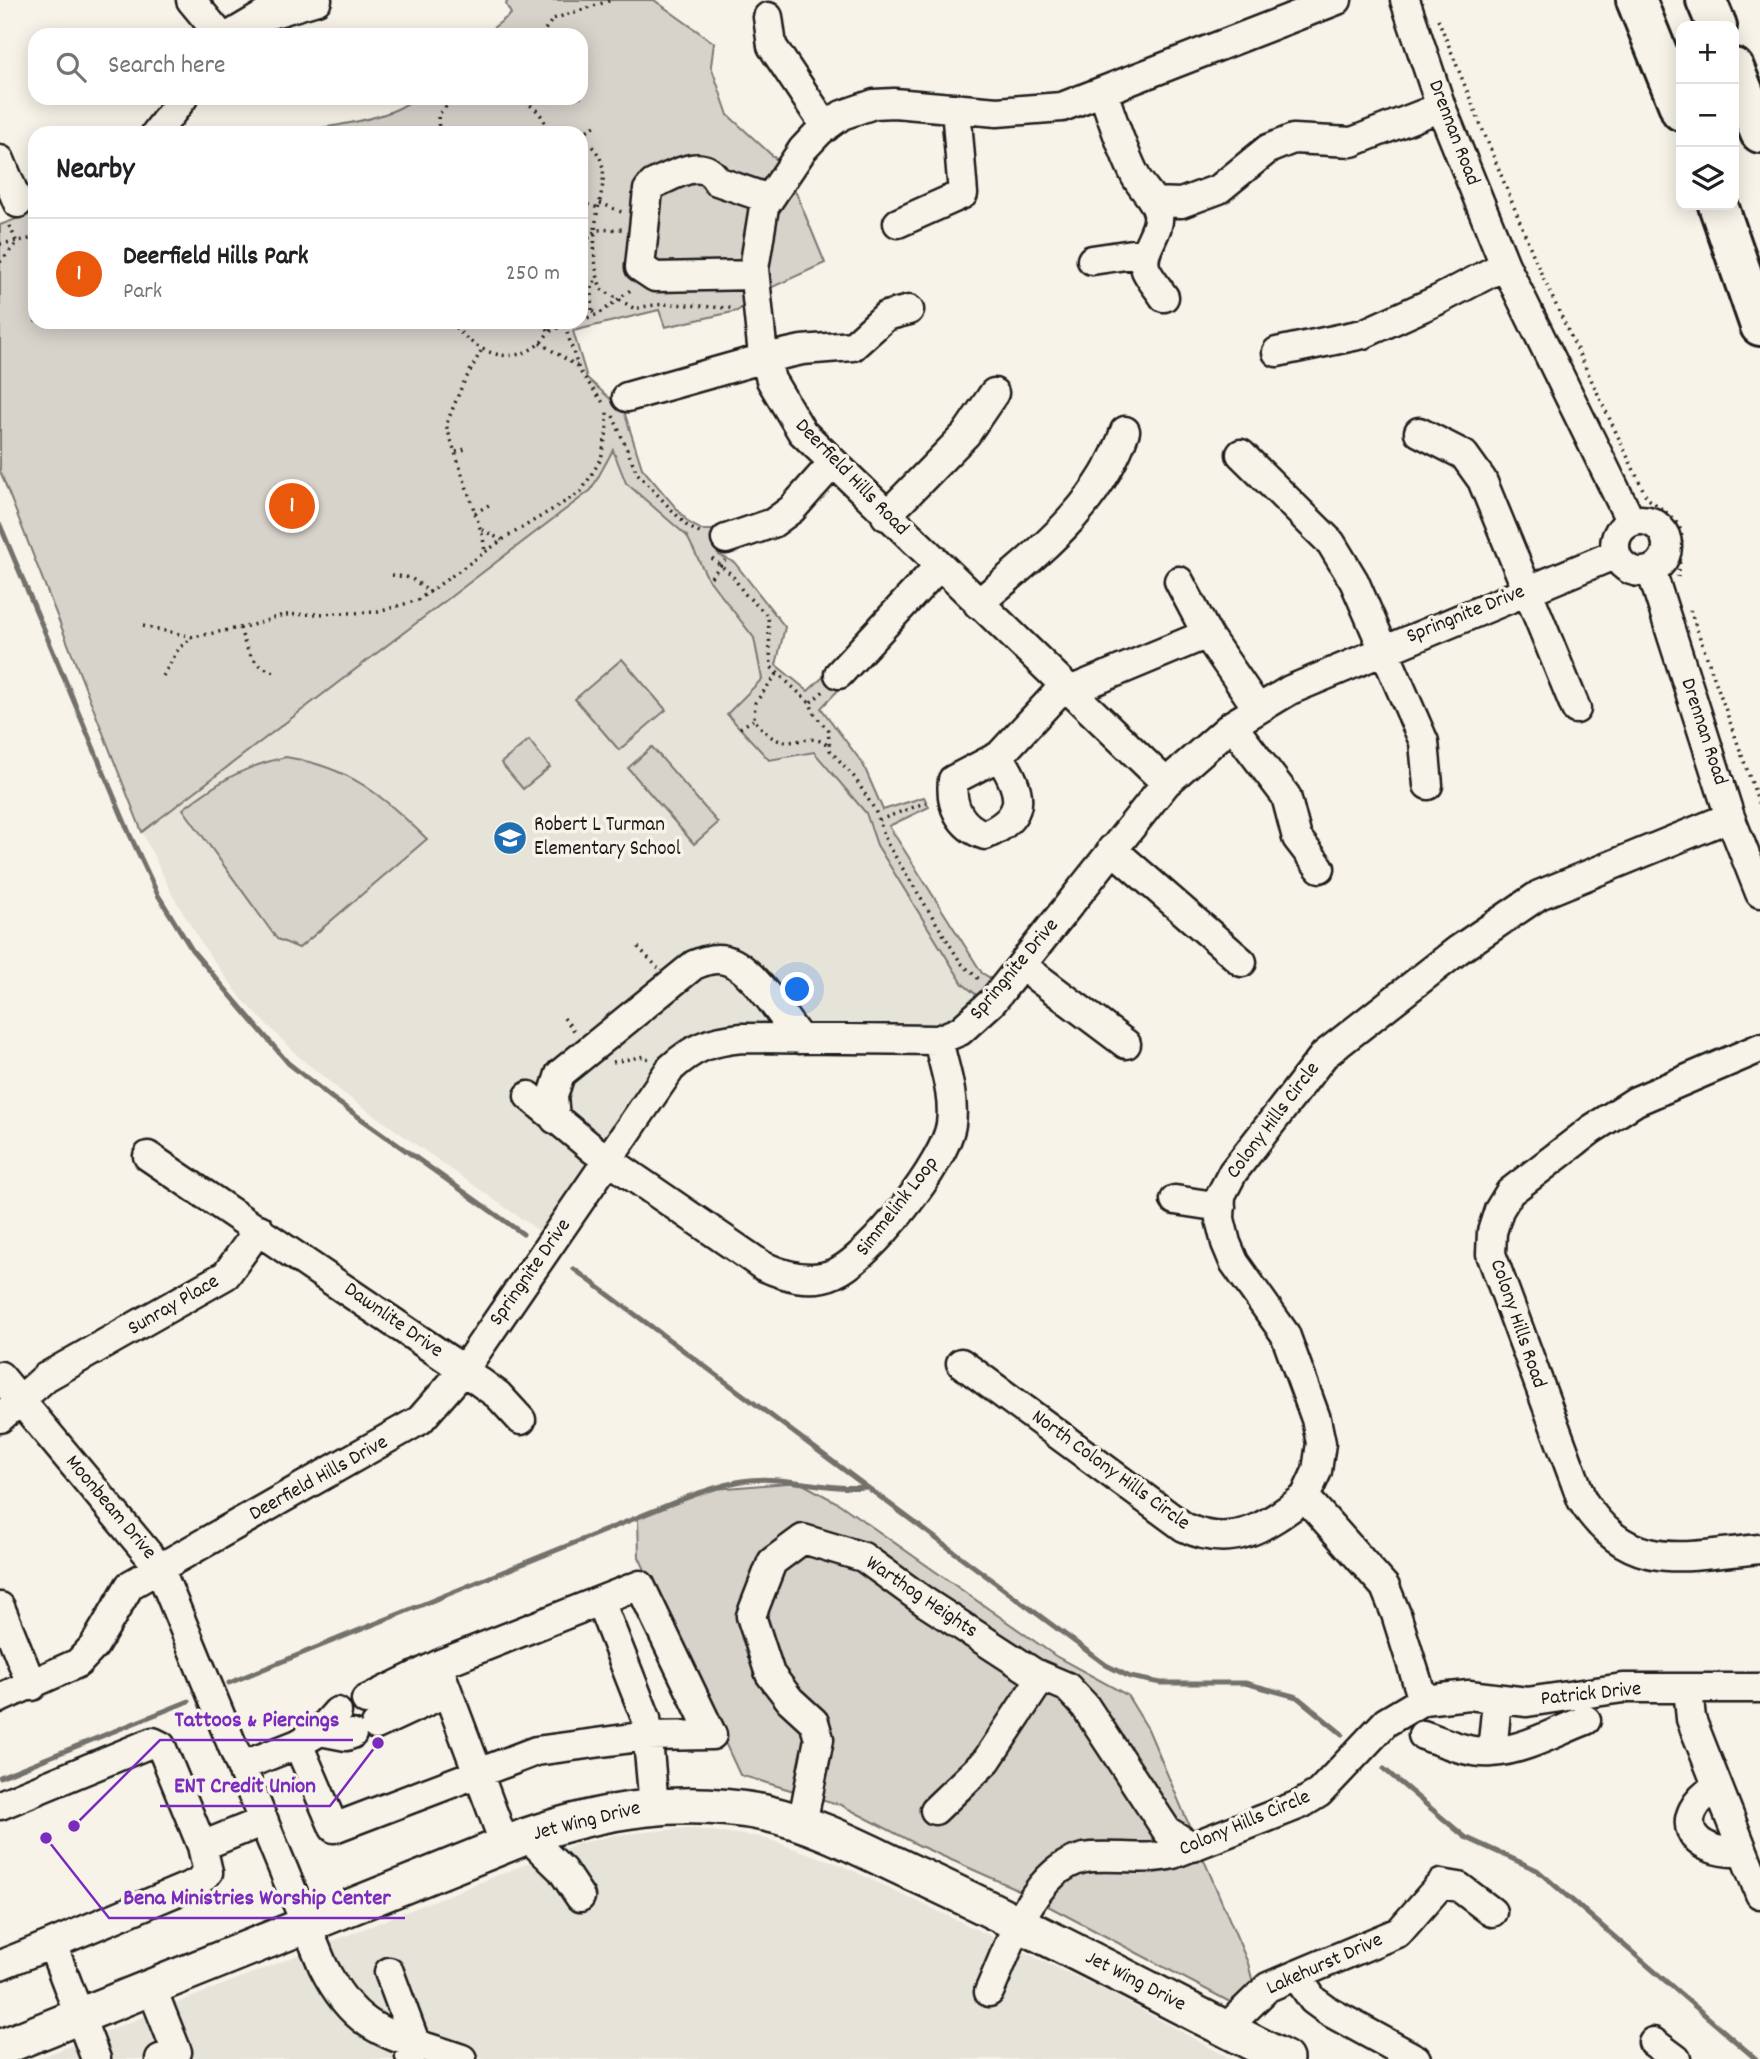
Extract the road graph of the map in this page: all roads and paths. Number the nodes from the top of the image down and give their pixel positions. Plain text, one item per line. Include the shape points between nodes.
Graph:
1 (191, 0) edge
2 (317, 0) edge
3 (612, 0) edge
4 (1337, 0) edge
5 (1405, 0) edge
6 (1636, 0) edge
7 (1706, 0) edge
8 (594, 2) edge
9 (1435, 13) dead end
10 (768, 17) dead end
11 (1715, 21) edge
12 (214, 28) edge
13 (240, 28) edge
14 (546, 28) edge
15 (1739, 80) edge
16 (1103, 92) junction
17 (1676, 98) edge
18 (178, 105) edge
19 (447, 105) edge
20 (531, 105) edge
21 (1441, 107) junction
22 (956, 108) junction
23 (598, 124) dead end
24 (161, 126) edge
25 (439, 126) edge
26 (547, 126) edge
27 (825, 127) junction
28 (588, 130) edge
29 (1760, 133) edge
30 (0, 160) edge
31 (769, 198) junction
32 (1154, 202) junction
33 (588, 204) edge
34 (15, 208) edge
35 (1720, 210) edge
36 (632, 219) dead end
37 (898, 223) dead end
38 (626, 229) dead end
39 (588, 238) edge
40 (28, 240) edge
41 (17, 243) junction
42 (0, 244) edge
43 (1146, 252) junction
44 (1092, 260) dead end
45 (0, 262) edge
46 (1505, 265) junction
47 (597, 275) dead end
48 (754, 275) junction
49 (640, 282) dead end
50 (1164, 297) dead end
51 (588, 308) edge
52 (592, 310) junction
53 (909, 310) dead end
54 (599, 314) junction
55 (588, 318) edge
56 (1760, 326) edge
57 (456, 329) edge
58 (548, 329) edge
59 (557, 329) edge
60 (566, 329) edge
61 (549, 332) junction
62 (540, 344) junction
63 (481, 351) junction
64 (1278, 352) dead end
65 (765, 358) junction
66 (578, 366) junction
67 (994, 393) dead end
68 (617, 402) junction
69 (1125, 431) dead end
70 (1419, 432) dead end
71 (465, 449) dead end
72 (456, 452) junction
73 (1241, 454) dead end
74 (832, 464) junction
75 (492, 503) dead end
76 (475, 513) junction
77 (886, 516) junction
78 (1631, 522) junction
79 (480, 528) junction
80 (502, 540) junction
81 (717, 548) junction
82 (485, 552) junction
83 (1616, 554) junction
84 (719, 566) junction
85 (939, 566) junction
86 (1651, 570) junction
87 (392, 575) dead end
88 (711, 577) dead end
89 (1179, 581) dead end
90 (1682, 587) dead end
91 (1525, 590) junction
92 (431, 593) junction
93 (978, 604) junction
94 (1689, 608) dead end
95 (143, 626) dead end
96 (240, 628) junction
97 (1207, 634) junction
98 (192, 637) junction
99 (1385, 648) junction
100 (274, 672) dead end
101 (777, 674) junction
102 (839, 674) dead end
103 (163, 676) dead end
104 (1067, 689) junction
105 (1258, 709) junction
106 (1576, 709) dead end
107 (754, 720) junction
108 (1232, 725) junction
109 (740, 728) dead end
110 (828, 745) junction
111 (999, 756) junction
112 (1166, 783) junction
113 (1428, 785) dead end
114 (951, 795) junction
115 (1760, 806) edge
116 (1730, 817) junction
117 (879, 820) junction
118 (1112, 849) junction
119 (1320, 868) dead end
120 (1760, 893) edge
121 (1242, 962) dead end
122 (1022, 966) junction
123 (998, 995) junction
124 (800, 1039) junction
125 (938, 1040) junction
126 (1126, 1044) dead end
127 (1760, 1048) edge
128 (529, 1096) dead end
129 (555, 1119) junction
130 (148, 1156) dead end
131 (610, 1160) junction
132 (1175, 1200) dead end
133 (1221, 1206) junction
134 (259, 1229) junction
135 (961, 1363) dead end
136 (463, 1371) junction
137 (0, 1376) edge
138 (10, 1410) edge
139 (522, 1420) dead end
140 (1305, 1497) junction
141 (1760, 1549) edge
142 (159, 1567) junction
143 (600, 1601) junction
144 (0, 1607) edge
145 (443, 1677) junction
146 (1042, 1677) junction
147 (32, 1686) junction
148 (1688, 1688) junction
149 (1760, 1688) edge
150 (0, 1698) edge
151 (1423, 1700) junction
152 (1497, 1701) junction
153 (1586, 1720) dead end
154 (346, 1724) junction
155 (1423, 1735) dead end
156 (647, 1736) junction
157 (1492, 1752) junction
158 (242, 1766) junction
159 (478, 1773) junction
160 (1717, 1786) junction
161 (0, 1805) edge
162 (654, 1806) junction
163 (935, 1810) dead end
164 (264, 1821) junction
165 (802, 1824) junction
166 (516, 1841) junction
167 (202, 1846) junction
168 (1193, 1847) junction
169 (1743, 1852) junction
170 (1760, 1894) edge
171 (580, 1897) dead end
172 (1492, 1912) dead end
173 (1021, 1923) junction
174 (307, 1926) junction
175 (52, 1944) junction
176 (0, 1965) edge
177 (389, 1972) dead end
178 (1296, 1975) junction
179 (152, 1989) junction
180 (989, 1992) dead end
181 (80, 2017) junction
182 (1225, 2029) junction
183 (1653, 2042) dead end
184 (0, 2049) edge
185 (412, 2051) edge
186 (96, 2059) edge
187 (160, 2059) edge
188 (463, 2059) edge
189 (1285, 2059) edge
190 (1416, 2059) edge
191 (1676, 2059) edge

1 - 12 street
2 - 13 street
3 - 8 path
4 - 16 street, Deerfield Hills Road
5 - 21 street, Drennan Road
6 - 17 highway
7 - 11 highway
8 - 14 path via 553,19
9 - 90 path via 1539,269 1647,498 1677,519 1683,539 1678,576
10 - 27 street via 772,46
15 - 29 highway
16 - 22 street, Deerfield Hills Road via 1062,107 1033,111
16 - 32 street via 1133,171
18 - 24 street
19 - 25 path via 438,114
20 - 26 path
21 - 32 street via 1352,142 1293,139 1268,149 1210,193 1181,203
21 - 46 street, Drennan Road
22 - 27 street, Deerfield Hills Road via 874,104 842,115
22 - 37 street via 963,194
23 - 28 path
27 - 31 street, Deerfield Hills Road via 803,149
30 - 34 street
31 - 48 street, Deerfield Hills Road
31 - 48 street via 717,181 703,167 648,190 640,267 648,274
32 - 43 street via 1159,215 1156,234
33 - 36 path via 619,209
34 - 41 path
35 - 56 highway
38 - 39 path via 596,230
40 - 41 path
41 - 42 path
41 - 45 path
43 - 44 street
43 - 50 street via 1145,268
46 - 64 street via 1363,334
46 - 78 street, Drennan Road
47 - 52 path
48 - 65 street, Deerfield Hills Road
49 - 54 path
51 - 52 path
52 - 54 path
53 - 65 street via 886,316 853,346
54 - 55 path
57 - 63 path
58 - 61 path
59 - 61 path
60 - 66 path
61 - 62 path
62 - 63 path via 508,356
62 - 66 path
63 - 72 path via 446,425
65 - 68 street
65 - 74 street, Deerfield Hills Road via 785,407
66 - 68 path
67 - 77 street via 966,435
68 - 80 path via 591,481 568,503
68 - 81 path via 617,422 637,473 686,525
69 - 93 street via 1115,460 1088,502 1044,549
70 - 91 street via 1464,455 1482,480
71 - 72 path
72 - 76 path
73 - 99 street via 1331,543
74 - 77 street, Deerfield Hills Road
74 - 81 street via 792,509 773,523
75 - 76 path
76 - 79 path
77 - 85 street, Deerfield Hills Road
78 - 83 street via 1619,532
78 - 86 street via 1648,521 1663,532 1667,550 1659,566
79 - 80 path
79 - 82 path
80 - 82 path
81 - 84 path
81 - 84 path
82 - 92 path
83 - 86 street via 1626,568 1643,573
83 - 91 street, Springnite Drive
84 - 88 path
84 - 101 path via 768,616 769,656
85 - 93 street, Deerfield Hills Road
85 - 102 street
86 - 116 street, Drennan Road
87 - 92 path via 411,578
89 - 97 street
91 - 99 street, Springnite Drive
91 - 106 street
92 - 96 path via 400,608 283,615
93 - 104 street, Deerfield Hills Road
94 - 115 path
95 - 98 path
96 - 98 path
96 - 100 path via 252,658 261,668
97 - 104 street
97 - 105 street
98 - 103 path via 179,648
99 - 105 street, Springnite Drive
99 - 113 street via 1424,742
101 - 107 path via 755,703
101 - 110 path via 810,703 828,730
104 - 111 street
104 - 112 street, Deerfield Hills Road
105 - 108 street, Springnite Drive
107 - 109 path
107 - 110 path via 773,738 788,742 818,738
108 - 112 street, Springnite Drive
108 - 119 street via 1286,796 1297,838
110 - 117 path via 855,778
111 - 114 street via 953,780
111 - 114 street via 1018,804 1012,819 985,835 975,832 960,817
112 - 118 street, Springnite Drive
114 - 117 path
116 - 120 street, Drennan Road
116 - 133 street, Colony Hills Circle via 1539,895 1458,950 1324,1055 1233,1172 1221,1195
117 - 123 path via 887,843 961,963
118 - 121 street
118 - 122 street, Springnite Drive
122 - 123 street, Springnite Drive
122 - 126 street
123 - 125 street, Springnite Drive via 978,1018
124 - 125 street, Springnite Drive
124 - 129 street via 745,971 730,961 712,958 694,965 560,1074 553,1096
124 - 131 street, Springnite Drive via 715,1040 687,1053 671,1068
125 - 131 street, Simmelink Loop via 952,1102 946,1144 872,1247 833,1275 808,1279 763,1266
127 - 141 street, Colony Hills Road via 1636,1101 1592,1129 1510,1192 1492,1232 1491,1254 1582,1500 1594,1518 1629,1548 1648,1555 1671,1558
128 - 129 street, Simmelink Loop
129 - 131 street, Simmelink Loop
130 - 134 street
131 - 136 street, Springnite Drive
132 - 133 street
133 - 140 street, Colony Hills Circle via 1220,1219 1234,1262 1285,1334 1316,1419 1321,1443 1317,1471
134 - 136 street, Dawnlite Drive
134 - 138 street, Sunray Place via 226,1275 46,1377
135 - 140 street, North Colony Hills Circle via 1184,1527 1204,1537 1250,1532
136 - 139 street, Dawnlite Drive via 498,1395
136 - 142 street, Deerfield Hills Drive via 430,1411 396,1436
137 - 138 street, Moonbeam Drive
138 - 142 street, Moonbeam Drive
140 - 151 street via 1385,1587
142 - 147 street, Deerfield Hills Drive via 130,1585 94,1647 78,1663
142 - 158 street, Moonbeam Drive
143 - 145 street
143 - 156 street via 646,1718
143 - 156 street via 640,1585 712,1735
144 - 147 street
145 - 154 street via 413,1710
145 - 159 street
146 - 163 street via 987,1760
146 - 165 street, Warthog Heights via 863,1557 803,1539 772,1562 751,1616 770,1674 814,1722 819,1739
146 - 168 street, Warthog Heights via 1067,1687 1085,1706 1167,1831
147 - 150 street, Deerfield Hills Drive
148 - 149 street, Patrick Drive
148 - 152 street, Patrick Drive
148 - 160 street via 1691,1719
151 - 152 street, Patrick Drive via 1469,1695
151 - 168 street, Colony Hills Circle via 1386,1722 1319,1793
152 - 157 street
153 - 157 street
154 - 158 street
154 - 159 street via 334,1828
155 - 157 street via 1473,1751
156 - 159 street via 536,1751
156 - 162 street
158 - 164 street, Moonbeam Drive
159 - 166 street
160 - 169 street
160 - 169 street via 1700,1797 1691,1812 1691,1828 1709,1850
161 - 167 street via 153,1742 160,1746
162 - 165 main road, Jet Wing Drive via 727,1808
162 - 166 main road, Jet Wing Drive via 601,1814
164 - 167 street
164 - 174 street, Moonbeam Drive
165 - 173 main road, Jet Wing Drive
166 - 171 street via 562,1870
166 - 174 main road, Jet Wing Drive
167 - 175 street via 208,1872 197,1884
168 - 173 street, Colony Hills Circle via 1151,1859 1073,1860 1040,1887
169 - 170 street
172 - 178 street, Lakehurst Drive via 1460,1887 1441,1884 1399,1932
173 - 180 street, Colony Hills Circle
173 - 182 main road, Jet Wing Drive
174 - 179 main road, Jet Wing Drive
174 - 185 street, Moonbeam Drive via 342,2001
175 - 176 street
175 - 181 street
177 - 185 street
178 - 182 street, Lakehurst Drive via 1268,1987
178 - 190 street via 1313,2000 1328,2011
179 - 181 main road, Jet Wing Drive
179 - 187 street via 177,2052
181 - 184 main road, Jet Wing Drive
181 - 186 street
182 - 189 main road, Jet Wing Drive
183 - 191 street
185 - 188 street, Moonbeam Drive

